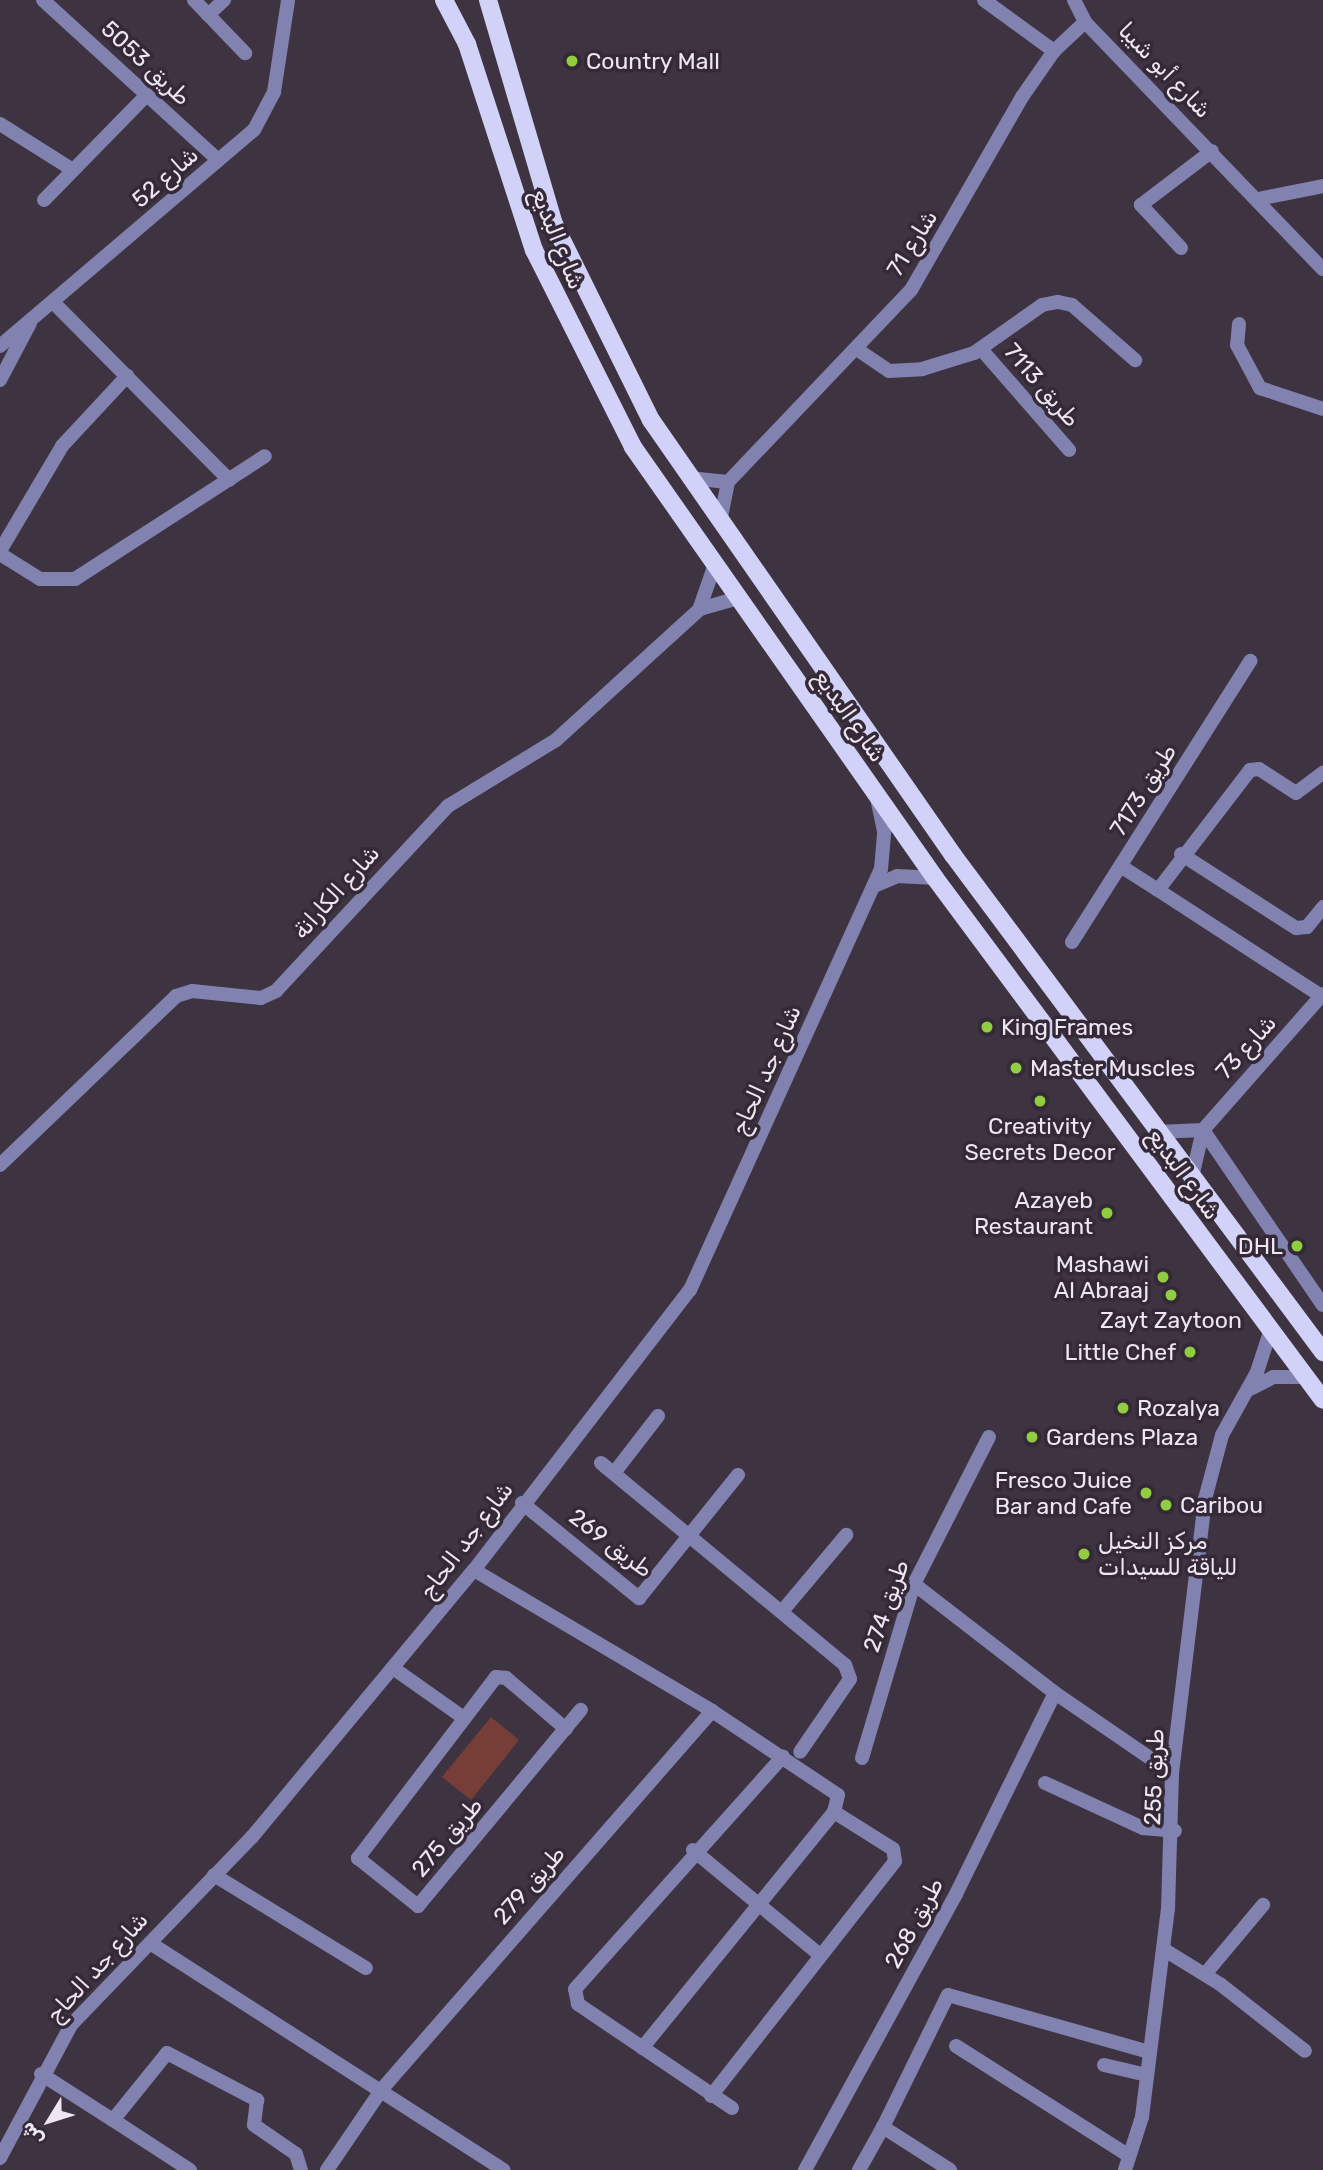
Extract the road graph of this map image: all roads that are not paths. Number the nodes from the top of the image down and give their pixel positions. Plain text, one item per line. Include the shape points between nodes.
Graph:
1 (194, 0) edge
2 (223, 0) edge
3 (288, 0) edge
4 (444, 0) edge
5 (488, 0) edge
6 (984, 0) edge
7 (1074, 0) edge
8 (51, 2) edge
9 (208, 15) junction
10 (1086, 22) junction
11 (1054, 51) junction
12 (245, 53) dead end
13 (147, 95) junction
14 (0, 124) edge
15 (1212, 151) junction
16 (218, 160) junction
17 (73, 170) junction
18 (1323, 186) edge
19 (1258, 198) junction
20 (44, 200) dead end
21 (1181, 248) dead end
22 (1323, 269) edge
23 (54, 303) junction
24 (30, 323) junction
25 (1239, 324) dead end
26 (0, 346) edge
27 (981, 349) junction
28 (858, 350) junction
29 (1135, 360) dead end
30 (127, 376) junction
31 (0, 380) edge
32 (1323, 410) edge
33 (1069, 450) dead end
34 (265, 456) dead end
35 (689, 478) junction
36 (229, 480) junction
37 (728, 482) junction
38 (720, 523) junction
39 (0, 552) edge
40 (713, 567) junction
41 (736, 598) junction
42 (700, 608) junction
43 (1250, 661) dead end
44 (1323, 773) edge
45 (875, 794) junction
46 (1181, 855) junction
47 (1122, 867) junction
48 (935, 878) junction
49 (874, 886) junction
50 (1158, 890) junction
51 (1323, 907) edge
52 (1072, 942) dead end
53 (1322, 995) edge
54 (1203, 1130) junction
55 (1158, 1132) junction
56 (0, 1165) edge
57 (1192, 1177) junction
58 (1323, 1305) edge
59 (1270, 1332) junction
60 (1323, 1352) edge
61 (1304, 1377) junction
62 (1247, 1391) junction
63 (1323, 1400) edge
64 (658, 1416) dead end
65 (989, 1437) dead end
66 (601, 1463) dead end
67 (614, 1473) junction
68 (738, 1475) dead end
69 (522, 1503) junction
70 (846, 1535) dead end
71 (694, 1536) junction
72 (474, 1570) junction
73 (914, 1584) junction
74 (784, 1609) junction
75 (393, 1668) junction
76 (1055, 1693) junction
77 (582, 1710) dead end
78 (712, 1711) junction
79 (464, 1718) junction
80 (566, 1729) junction
81 (800, 1752) dead end
82 (783, 1756) junction
83 (862, 1758) dead end
84 (1172, 1773) junction
85 (1045, 1783) dead end
86 (834, 1812) junction
87 (1175, 1831) junction
88 (693, 1850) junction
89 (214, 1875) junction
90 (759, 1904) junction
91 (1263, 1905) dead end
92 (150, 1942) junction
93 (1163, 1949) junction
94 (820, 1955) junction
95 (366, 1968) dead end
96 (1206, 1973) junction
97 (956, 2046) dead end
98 (642, 2048) junction
99 (1305, 2051) dead end
100 (1150, 2052) junction
101 (1104, 2065) dead end
102 (41, 2074) junction
103 (1147, 2074) junction
104 (382, 2089) junction
105 (711, 2096) junction
106 (732, 2108) dead end
107 (113, 2120) junction
108 (883, 2127) junction
109 (0, 2158) edge
110 (1127, 2163) edge
111 (190, 2170) edge
112 (301, 2170) edge
113 (327, 2170) edge
114 (503, 2170) edge
115 (805, 2170) edge
116 (859, 2170) edge
117 (950, 2170) edge

1 - 9 street
2 - 9 street
3 - 16 street, شارع 52 via 266,112
4 - 40 main road, شارع البديع via 467,44 521,214 564,317 634,447
5 - 35 main road, شارع البديع via 536,170 576,278 624,373
6 - 11 street
7 - 10 street
8 - 13 street, طريق 5053
9 - 12 street
10 - 11 street, شارع 71
10 - 15 street, شارع أبو شيبا
11 - 28 street, شارع 71 via 939,248
13 - 16 street, طريق 5053
13 - 17 street
14 - 17 street
15 - 19 street, شارع أبو شيبا
15 - 21 street, شارع أبو شيبا via 1141,205
16 - 23 street, شارع 52
17 - 20 street
18 - 19 street
19 - 22 street, شارع أبو شيبا
23 - 24 street, شارع 52
23 - 30 street
24 - 26 street, شارع 52
24 - 31 street
25 - 32 street via 1237,345 1260,388
27 - 28 street, طريق 7113 via 902,372
27 - 29 street, طريق 7113 via 1042,305 1058,302 1072,305
27 - 33 street, طريق 7113
28 - 37 street, شارع 71
30 - 36 street
30 - 39 street via 62,446
34 - 36 street
35 - 37 street
35 - 38 main road, شارع البديع
36 - 39 street via 75,579 40,579
37 - 38 street
38 - 55 main road, شارع البديع
40 - 41 main road, شارع البديع
40 - 42 street, شارع الكارانة
41 - 42 street, شارع الكارانة
41 - 45 main road, شارع البديع
42 - 56 street, شارع الكارانة via 556,740 449,806 276,991 261,998 192,990 176,996
43 - 47 street, طريق 7173
44 - 46 street via 1296,793 1259,769 1250,770
45 - 48 main road, شارع البديع
45 - 49 street, شارع جد الحاج via 884,850
46 - 50 street
46 - 51 street via 1296,928 1307,927
47 - 50 street
47 - 52 street, طريق 7173
48 - 49 street via 897,876
48 - 59 main road, شارع البديع
49 - 69 street, شارع جد الحاج via 699,1275
50 - 53 street
53 - 54 street, شارع 73
54 - 55 street
54 - 57 street, شارع 73
54 - 58 street
55 - 57 main road, شارع البديع
57 - 60 main road, شارع البديع
59 - 61 main road, شارع البديع
59 - 62 street, طريق 255
61 - 62 street via 1274,1377
61 - 63 main road, شارع البديع
62 - 84 street, طريق 255 via 1211,1466
64 - 67 street
65 - 73 street, طريق 274
66 - 67 street
67 - 71 street
68 - 71 street, طريق 269
69 - 71 street, طريق 269 via 639,1598
69 - 72 street, شارع جد الحاج
70 - 74 street
71 - 74 street
72 - 75 street, شارع جد الحاج
72 - 78 street
73 - 76 street
73 - 83 street, طريق 274
74 - 81 street via 845,1665 850,1679
75 - 79 street
75 - 89 street, شارع جد الحاج
76 - 84 street
76 - 115 street, طريق 268 via 956,1894
77 - 80 street, طريق 275
78 - 82 street
78 - 104 street, طريق 279
79 - 80 street, طريق 275 via 500,1675
79 - 80 street, طريق 275 via 357,1854 414,1907
82 - 86 street via 838,1795
82 - 88 street
84 - 87 street, طريق 255
85 - 87 street via 1143,1828
86 - 90 street
86 - 94 street via 897,1854
87 - 93 street, طريق 255
88 - 90 street
88 - 98 street via 574,1997
89 - 92 street, شارع جد الحاج
89 - 95 street
90 - 94 street
90 - 98 street
91 - 96 street
92 - 102 street, شارع جد الحاج via 71,2025
92 - 104 street
93 - 96 street
93 - 100 street, طريق 255
94 - 105 street
96 - 99 street
97 - 110 street
98 - 105 street
100 - 103 street, طريق 255
100 - 108 street via 952,1993
101 - 103 street
102 - 107 street
102 - 109 street, شارع جد الحاج
103 - 110 street, طريق 255
104 - 113 street, طريق 279
104 - 114 street
105 - 106 street
107 - 111 street
107 - 112 street via 162,2055 172,2052 257,2100 254,2125 296,2154
108 - 116 street
108 - 117 street

